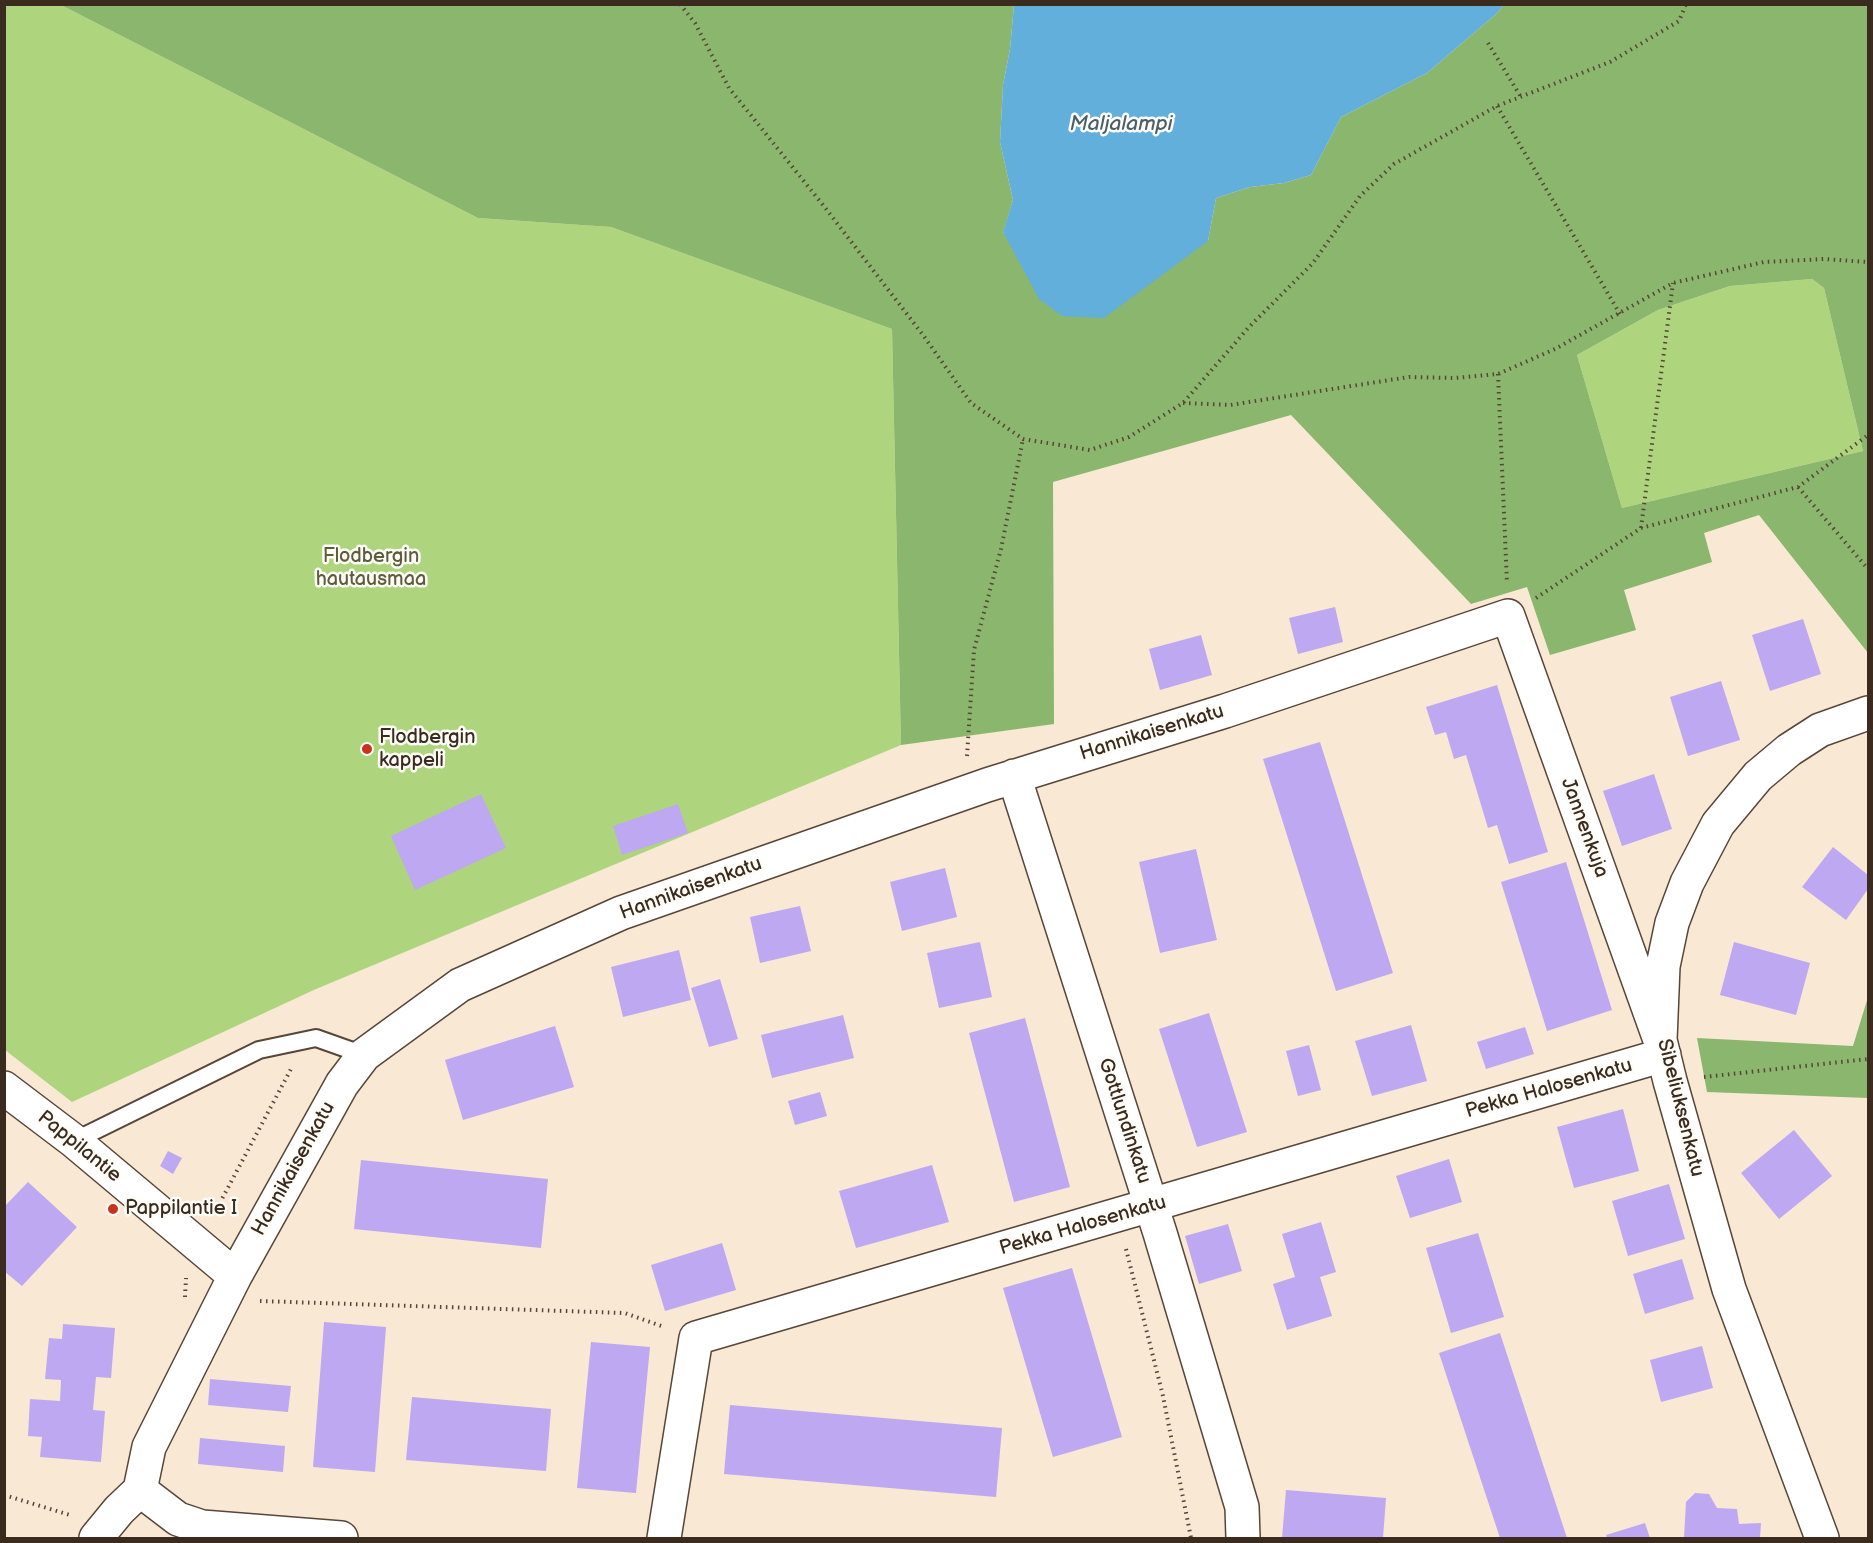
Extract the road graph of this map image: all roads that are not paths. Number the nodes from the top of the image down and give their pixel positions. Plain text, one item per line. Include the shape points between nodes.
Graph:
1 (1508, 616) joint
2 (1869, 713) edge
3 (989, 776) junction
4 (364, 1055) junction
5 (1665, 1059) junction
6 (4, 1088) edge
7 (74, 1141) junction
8 (1151, 1206) junction
9 (230, 1285) junction
10 (140, 1490) junction
11 (82, 1533) edge
12 (341, 1539) edge
13 (664, 1539) edge
14 (1243, 1539) edge
15 (1822, 1539) edge

1 - 3 street, Hannikaisenkatu via 1225,711
1 - 5 street, Jannenkuja
2 - 5 street, Sibeliuksenkatu via 1820,730 1789,750 1758,776 1718,824 1687,883 1672,923 1663,966
3 - 4 street, Hannikaisenkatu via 621,913 460,985
3 - 8 street, Gottlundinkatu
4 - 7 lane via 316,1038 259,1050
4 - 9 street, Hannikaisenkatu via 342,1083
5 - 8 street, Pekka Halosenkatu
5 - 15 street, Sibeliuksenkatu via 1729,1289
6 - 7 street, Pappilantie
7 - 9 street, Pappilantie via 198,1246
8 - 13 street, Pekka Halosenkatu via 696,1338
8 - 14 street, Gottlundinkatu via 1242,1507
9 - 10 street, Hannikaisenkatu via 149,1448
10 - 11 street via 119,1510
10 - 12 street via 178,1519 202,1527

